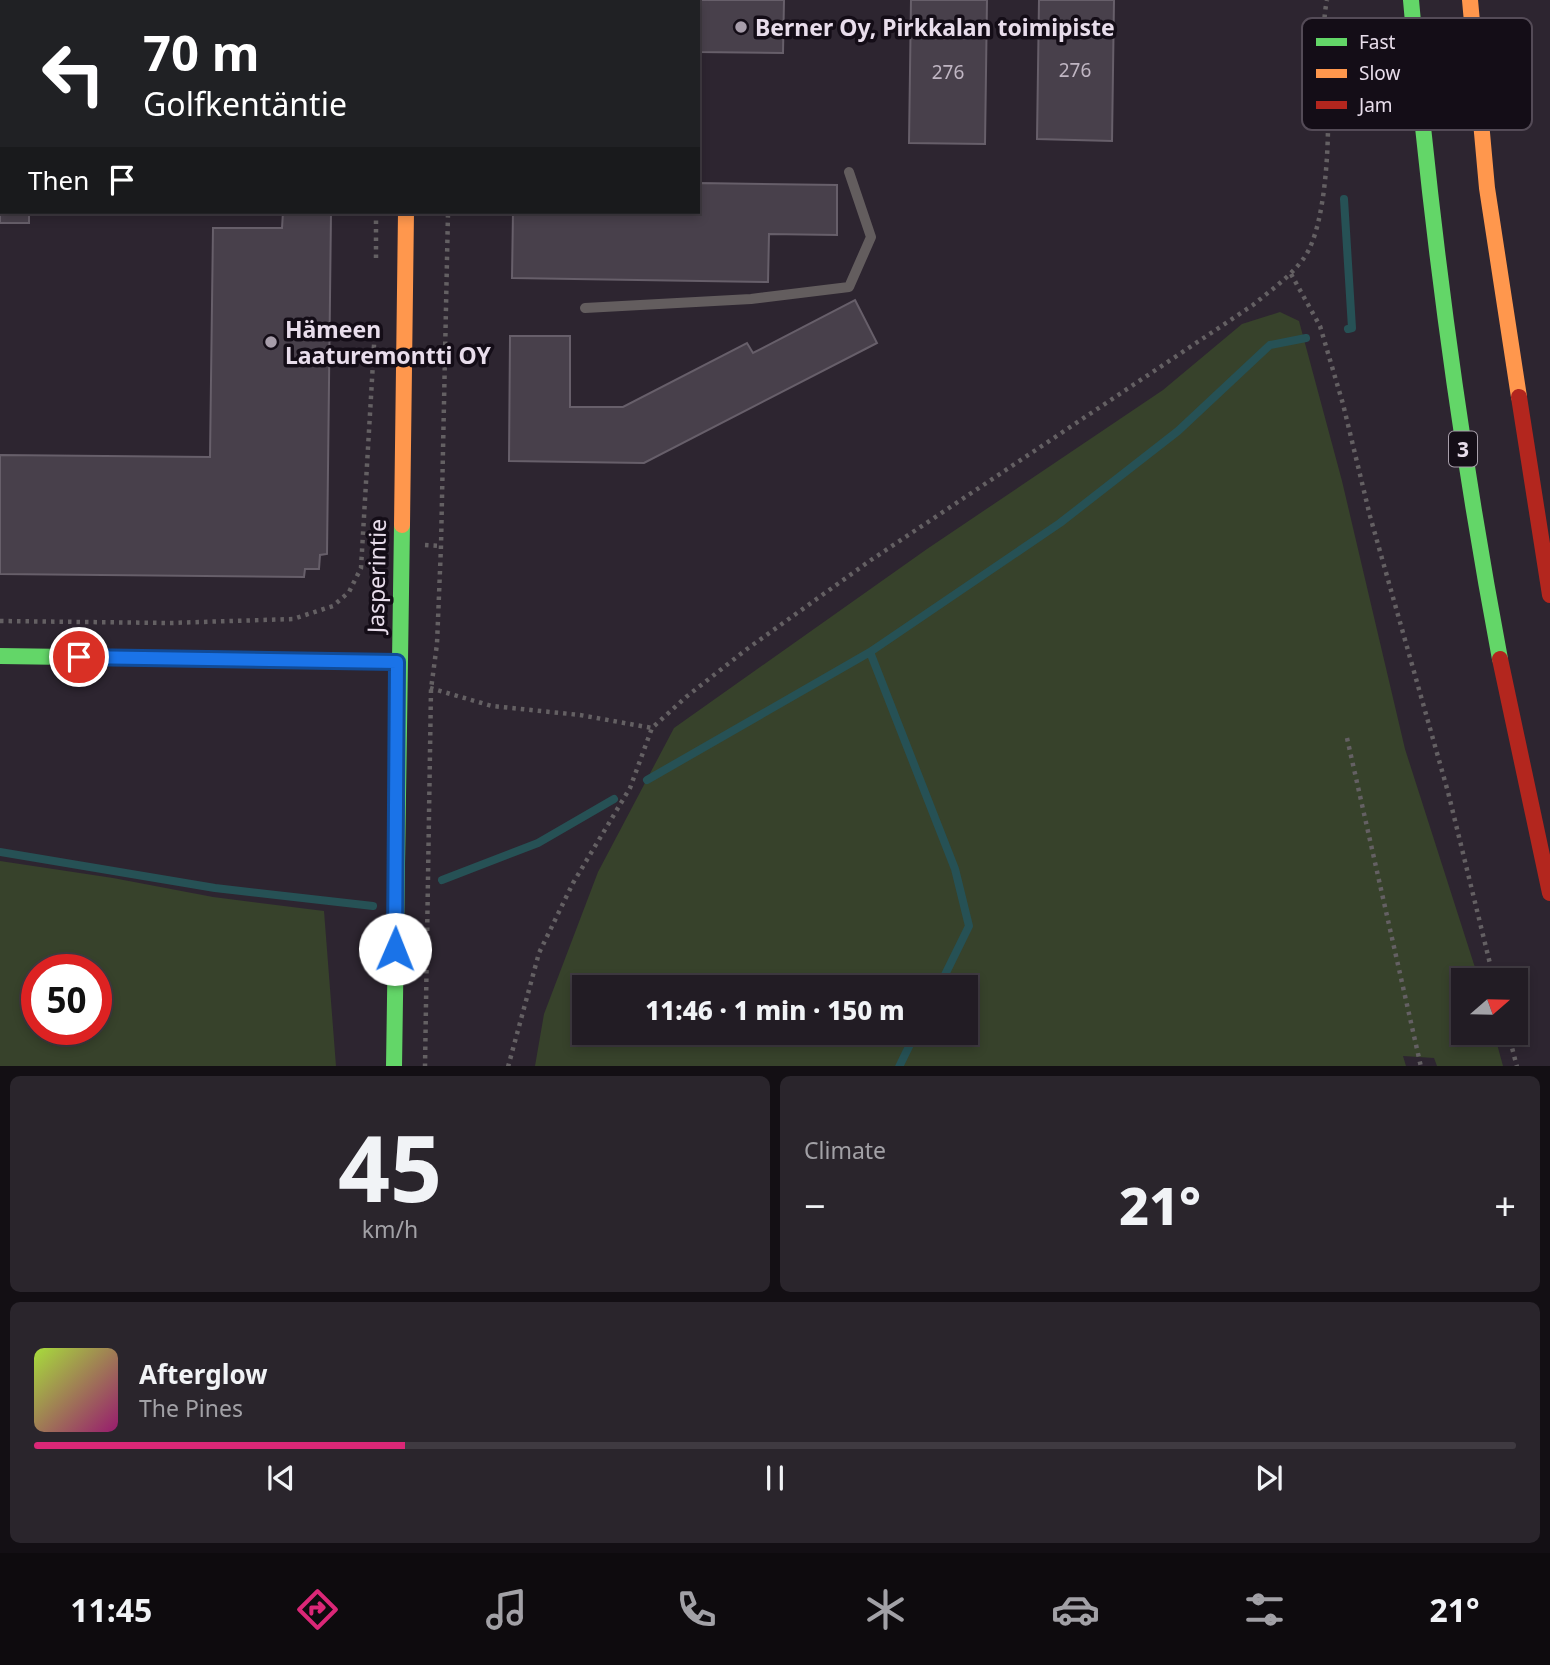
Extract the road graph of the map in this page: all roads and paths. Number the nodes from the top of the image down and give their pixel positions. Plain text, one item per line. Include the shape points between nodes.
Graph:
1 (1327, 0) edge
2 (1410, 0) edge
3 (1470, 0) edge
4 (1324, 18) edge
5 (1412, 18) edge
6 (1472, 18) edge
7 (1328, 130) edge
8 (1421, 130) edge
9 (1482, 130) edge
10 (849, 172) dead end
11 (376, 214) edge
12 (406, 214) edge
13 (448, 214) edge
14 (376, 264) dead end
15 (1292, 274) junction
16 (585, 308) dead end
17 (376, 317) dead end
18 (1550, 595) edge
19 (0, 621) edge
20 (0, 656) edge
21 (397, 662) junction
22 (431, 689) junction
23 (652, 728) junction
24 (1347, 738) dead end
25 (1550, 893) edge
26 (1491, 968) edge
27 (1511, 1045) edge
28 (394, 1066) edge
29 (425, 1066) edge
30 (508, 1066) edge
31 (1421, 1066) edge
32 (1517, 1066) edge

1 - 4 path
2 - 5 main road, 3
3 - 6 main road
7 - 15 path via 1312,241
8 - 25 main road, 3 via 1489,604
9 - 18 main road
10 - 16 lane via 871,237 849,287 751,299
11 - 14 path
12 - 21 main road, Jasperintie
13 - 22 path via 441,546
15 - 23 path via 1253,305 871,560 747,649
15 - 26 path via 1320,326 1448,792
17 - 19 path via 361,568 349,592 333,606 293,619
20 - 21 main road
21 - 22 path
21 - 28 main road, Jasperintie
22 - 23 path via 492,706
22 - 29 path
23 - 30 path via 630,788 573,883 539,953
24 - 31 path
27 - 32 path

